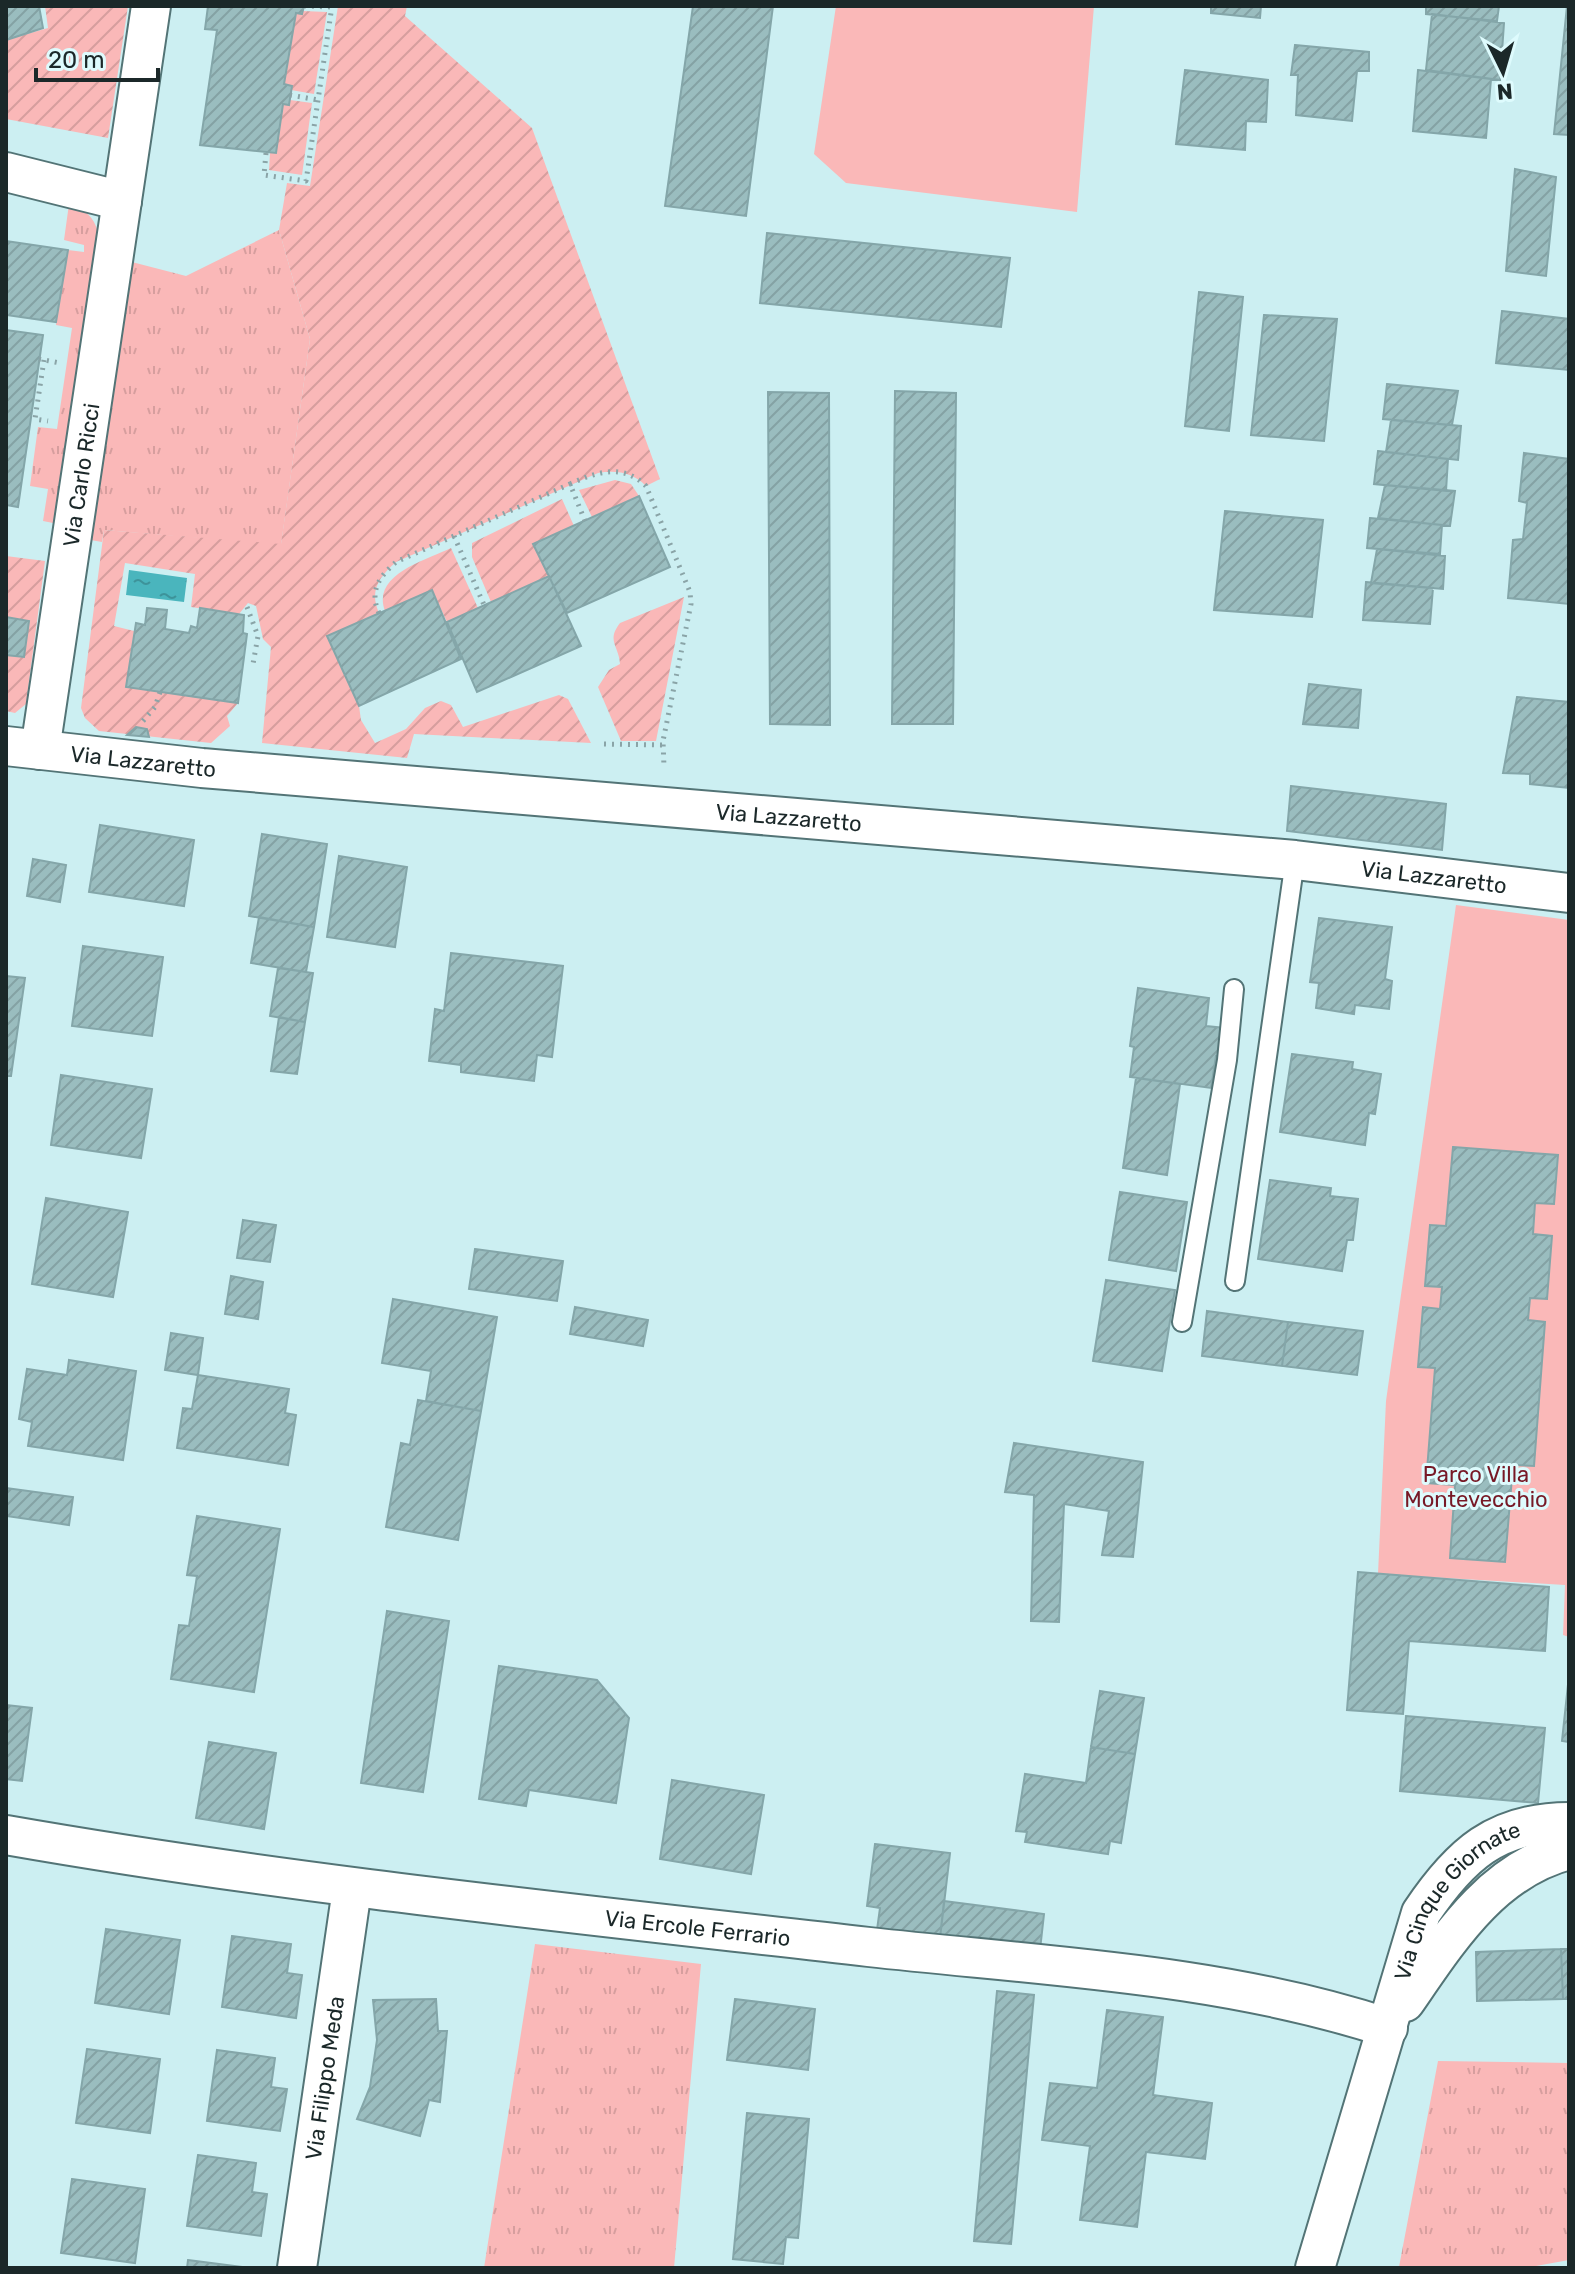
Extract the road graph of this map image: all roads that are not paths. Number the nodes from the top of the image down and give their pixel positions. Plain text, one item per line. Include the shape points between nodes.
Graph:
1 (151, 6) edge
2 (6, 172) edge
3 (122, 201) junction
4 (23, 748) edge
5 (1295, 860) junction
6 (1569, 893) edge
7 (1234, 989) dead end
8 (1235, 1281) dead end
9 (1182, 1322) dead end
10 (1569, 1822) edge
11 (6, 1835) edge
12 (1569, 1850) edge
13 (352, 1889) junction
14 (1388, 2028) junction
15 (297, 2268) edge
16 (1315, 2268) edge

1 - 3 street, Via Carlo Ricci
2 - 3 street
3 - 4 street, Via Carlo Ricci
4 - 5 street, Via Lazzaretto via 202,768
5 - 6 street, Via Lazzaretto
5 - 8 lane
7 - 9 lane via 1227,1060
10 - 14 street, Via Cinque Giornate via 1510,1829 1474,1850 1445,1877 1421,1913
11 - 13 street, Via Ercole Ferrario
12 - 14 street, Via Cinque Giornate via 1526,1867 1454,1930
13 - 14 street, Via Ercole Ferrario via 1189,1983 1330,2010
13 - 15 street, Via Filippo Meda
14 - 16 street, Via Cinque Giornate

